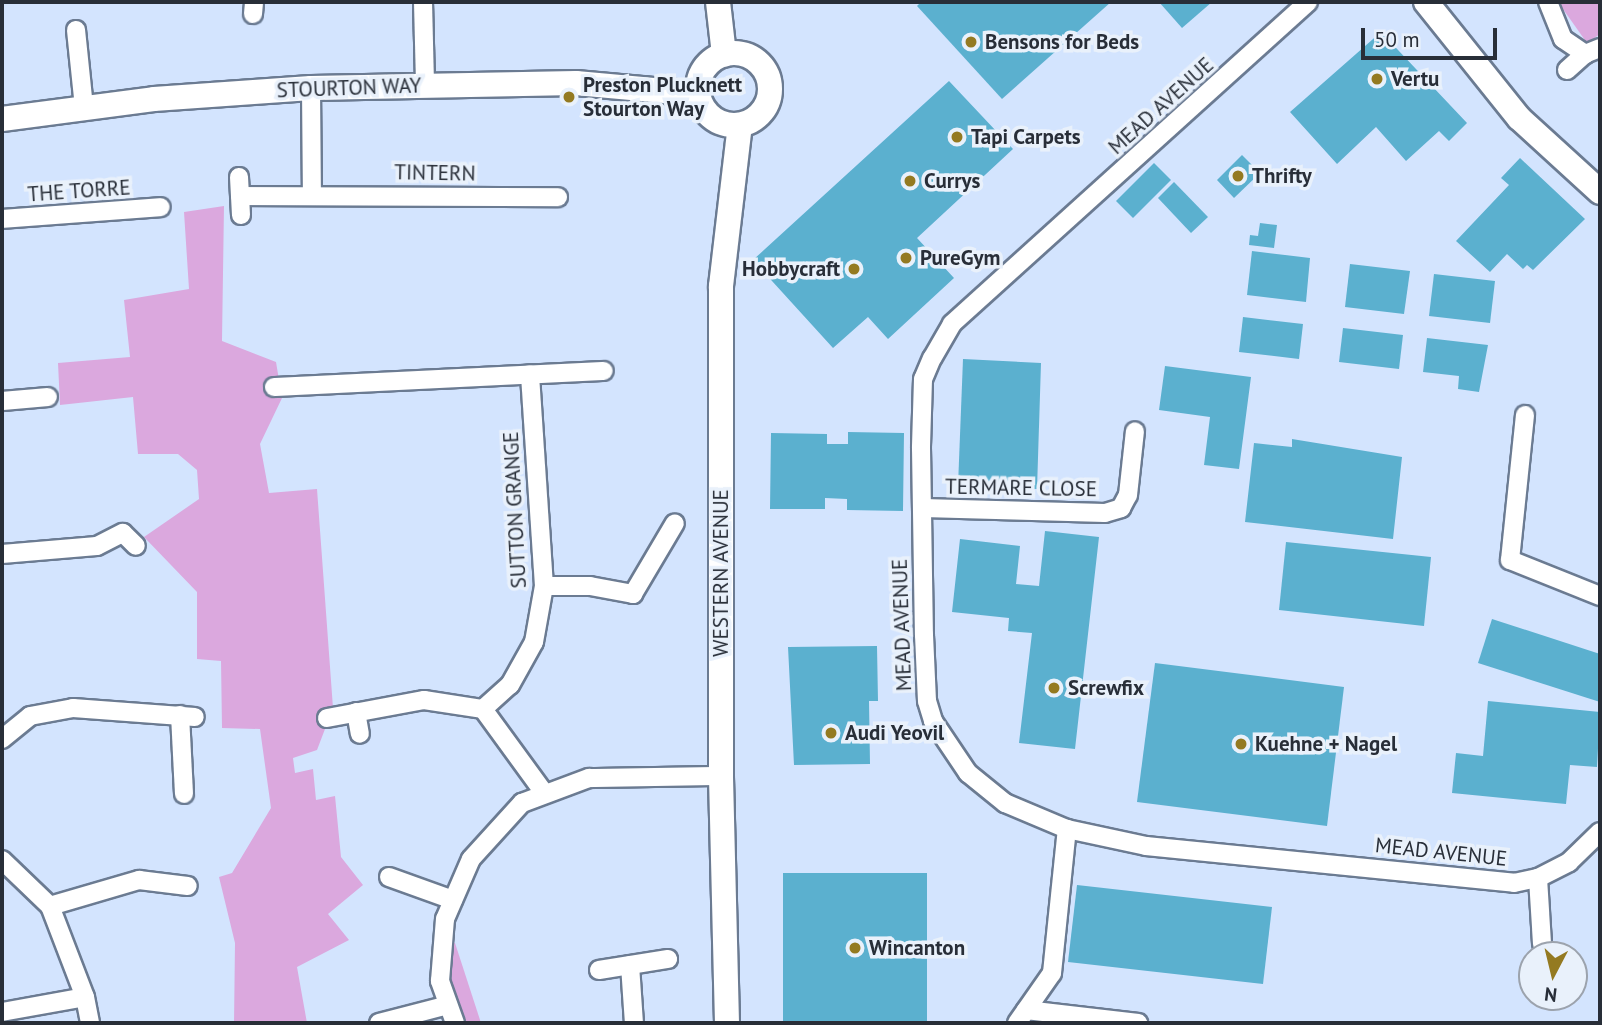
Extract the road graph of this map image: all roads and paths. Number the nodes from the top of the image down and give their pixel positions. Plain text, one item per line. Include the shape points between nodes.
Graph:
1 (424, 2) edge
2 (718, 2) edge
3 (1308, 2) edge
4 (1426, 2) edge
5 (1548, 2) edge
6 (76, 30) dead end
7 (1593, 51) edge
8 (724, 54) junction
9 (1567, 70) dead end
10 (425, 86) junction
11 (311, 88) junction
12 (698, 94) junction
13 (84, 107) junction
14 (2, 119) edge
15 (740, 124) junction
16 (1600, 191) edge
17 (312, 194) junction
18 (558, 197) dead end
19 (161, 211) dead end
20 (241, 215) dead end
21 (2, 219) edge
22 (604, 371) dead end
23 (530, 374) junction
24 (274, 387) dead end
25 (48, 397) dead end
26 (2, 401) edge
27 (1525, 415) dead end
28 (1135, 431) dead end
29 (923, 508) junction
30 (675, 523) dead end
31 (136, 545) dead end
32 (2, 554) edge
33 (544, 586) junction
34 (1600, 596) edge
35 (483, 709) junction
36 (356, 712) junction
37 (327, 718) dead end
38 (360, 734) dead end
39 (2, 739) edge
40 (721, 776) junction
41 (184, 794) dead end
42 (545, 794) junction
43 (1067, 829) junction
44 (1600, 832) edge
45 (2, 860) edge
46 (389, 877) dead end
47 (1538, 878) junction
48 (188, 886) dead end
49 (453, 901) junction
50 (50, 906) junction
51 (1542, 941) edge
52 (668, 959) dead end
53 (630, 965) junction
54 (599, 970) dead end
55 (85, 997) junction
56 (448, 1005) junction
57 (2, 1012) edge
58 (1021, 1016) edge
59 (90, 1023) edge
60 (379, 1023) edge
61 (455, 1023) edge
62 (634, 1023) edge
63 (727, 1023) edge
64 (1138, 1023) edge

1 - 10 street
2 - 8 street
3 - 29 street, MEAD AVENUE via 952,324 923,379
4 - 16 street via 1520,118
5 - 7 street via 1563,39
6 - 13 street
7 - 9 street
8 - 12 street via 707,65
8 - 15 street via 755,59 768,76 766,107
10 - 11 street, STOURTON WAY
10 - 12 street, STOURTON WAY via 576,83
11 - 13 street, STOURTON WAY
11 - 17 street
12 - 15 street via 708,114 718,121
13 - 14 street, STOURTON WAY
15 - 40 street, WESTERN AVENUE via 721,286
17 - 18 street, TINTERN
17 - 20 street, TINTERN via 239,186
19 - 21 street, THE TORRE
22 - 23 street
23 - 24 street
23 - 33 street, SUTTON GRANGE
25 - 26 street
27 - 34 street via 1510,560
28 - 29 street, TERMARE CLOSE via 1128,495 1121,509 1105,513
29 - 43 street, MEAD AVENUE via 927,701 933,721 952,755 986,790 1034,817
30 - 33 street via 633,594 590,586
31 - 32 street via 123,533 97,546
33 - 35 street, SUTTON GRANGE via 534,642 510,685
35 - 36 street via 424,700
35 - 42 street
36 - 37 street
36 - 38 street
39 - 41 street via 30,716 73,708 187,716
40 - 42 street via 589,778
40 - 63 street, WESTERN AVENUE
42 - 49 street via 522,803 471,859
43 - 47 street, MEAD AVENUE via 1146,846 1439,873 1479,881 1514,883
43 - 58 street via 1052,973
44 - 47 street, MEAD AVENUE via 1569,862
45 - 50 street
46 - 49 street
47 - 51 street
48 - 50 street via 139,880
49 - 56 street via 445,919 440,981
50 - 55 street
52 - 53 street
53 - 54 street
53 - 62 street
55 - 57 street
55 - 59 street
56 - 60 street
56 - 61 street
58 - 64 street

